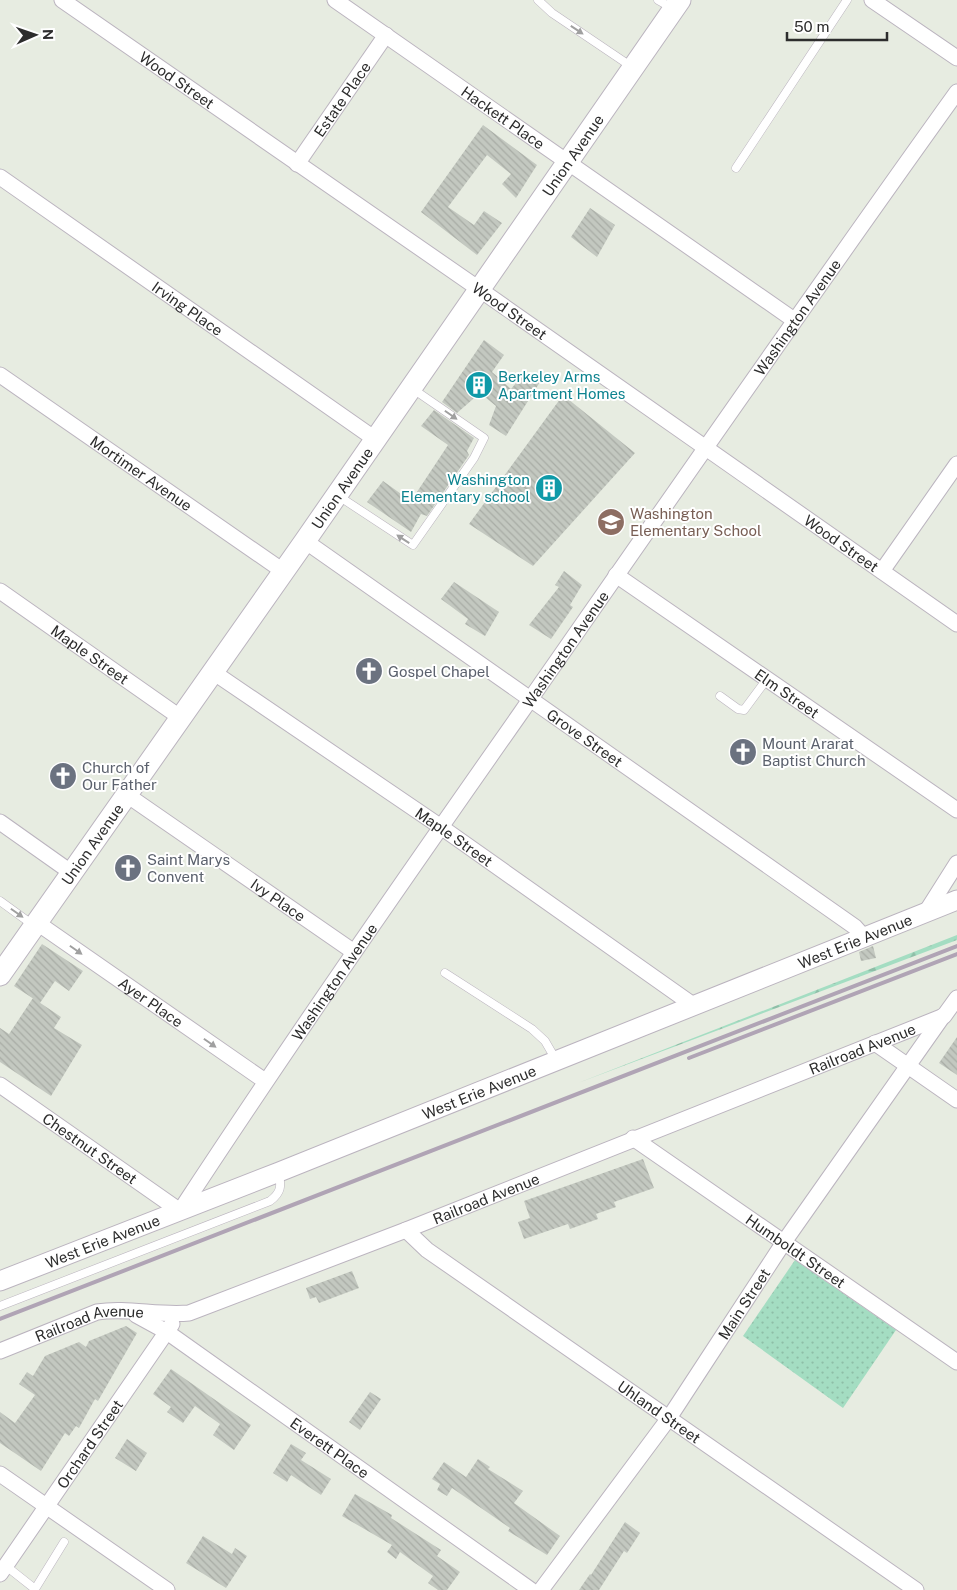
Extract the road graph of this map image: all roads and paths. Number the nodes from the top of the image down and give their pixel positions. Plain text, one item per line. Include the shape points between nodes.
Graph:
1 (62, 0) edge
2 (335, 0) edge
3 (538, 0) edge
4 (847, 0) edge
5 (872, 0) edge
6 (671, 3) edge
7 (386, 35) junction
8 (957, 58) edge
9 (634, 68) junction
10 (957, 92) edge
11 (568, 162) junction
12 (297, 164) junction
13 (736, 168) dead end
14 (0, 177) edge
15 (479, 289) junction
16 (794, 320) junction
17 (0, 375) edge
18 (411, 387) junction
19 (375, 439) junction
20 (705, 448) junction
21 (957, 464) edge
22 (337, 494) junction
23 (305, 541) junction
24 (283, 571) junction
25 (882, 571) junction
26 (616, 575) junction
27 (0, 591) edge
28 (957, 624) edge
29 (213, 672) junction
30 (768, 679) junction
31 (720, 696) dead end
32 (530, 700) junction
33 (181, 718) junction
34 (127, 795) junction
35 (957, 810) edge
36 (0, 822) edge
37 (441, 827) junction
38 (957, 863) edge
39 (72, 873) junction
40 (957, 900) edge
41 (0, 901) edge
42 (926, 912) junction
43 (35, 924) junction
44 (864, 937) junction
45 (354, 952) junction
46 (445, 973) dead end
47 (0, 975) edge
48 (957, 998) edge
49 (693, 1005) junction
50 (944, 1016) junction
51 (875, 1044) junction
52 (556, 1060) junction
53 (907, 1066) junction
54 (265, 1081) junction
55 (0, 1085) edge
56 (957, 1100) edge
57 (633, 1138) junction
58 (279, 1172) junction
59 (180, 1211) junction
60 (406, 1230) junction
61 (784, 1242) junction
62 (0, 1280) edge
63 (0, 1306) edge
64 (126, 1310) junction
65 (178, 1314) junction
66 (167, 1332) junction
67 (0, 1351) edge
68 (957, 1362) edge
69 (669, 1418) junction
70 (0, 1474) edge
71 (46, 1506) junction
72 (64, 1542) dead end
73 (3, 1570) edge
74 (36, 1590) edge
75 (166, 1590) edge
76 (531, 1590) edge
77 (542, 1590) edge
78 (916, 1590) edge

1 - 12 street, Wood Street
2 - 7 street, Hackett Place
3 -> 9 lane via 552,13
4 - 13 lane
5 - 8 street
6 - 9 main road, Union Avenue
7 - 11 street, Hackett Place
7 - 12 street, Estate Place
9 - 11 main road, Union Avenue
10 - 16 street, Washington Avenue
11 - 15 main road, Union Avenue
11 - 16 street, Hackett Place
12 - 15 street, Wood Street
14 - 19 street, Irving Place
15 - 18 main road, Union Avenue
15 - 20 street, Wood Street
16 - 20 street, Washington Avenue
17 - 24 street, Mortimer Avenue
18 - 19 main road, Union Avenue
18 -> 22 lane via 484,438 474,458 413,545
19 - 22 main road, Union Avenue
20 - 25 street, Wood Street
20 - 26 street, Washington Avenue
21 - 25 street
22 - 23 main road, Union Avenue
23 - 24 main road, Union Avenue
23 - 32 street, Grove Street
24 - 29 main road, Union Avenue
25 - 28 street, Wood Street
26 - 30 street, Elm Street
26 - 32 street, Washington Avenue
27 - 33 street, Maple Street
29 - 33 main road, Union Avenue
29 - 37 street, Maple Street
30 - 31 lane via 744,710
30 - 35 street, Elm Street
32 - 37 street, Washington Avenue
32 - 44 street, Grove Street via 855,927
33 - 34 main road, Union Avenue
34 - 39 main road, Union Avenue
34 - 45 street, Ivy Place
36 - 39 street
37 - 45 street, Washington Avenue
37 - 49 street, Maple Street
38 - 42 street
39 - 43 main road, Union Avenue
40 - 42 street, West Erie Avenue
41 -> 43 lane
42 - 44 street, West Erie Avenue
43 - 47 main road, Union Avenue
43 -> 54 street, Ayer Place
44 - 49 street, West Erie Avenue
45 - 54 street, Washington Avenue
46 - 52 lane via 532,1029 545,1041
48 - 50 street
49 - 52 street, West Erie Avenue
50 - 51 street, Railroad Avenue
50 - 53 street, Main Street
51 - 53 street
51 - 57 street, Railroad Avenue
52 - 58 street, West Erie Avenue
53 - 56 street
53 - 61 street, Main Street
54 - 59 street, Washington Avenue
55 - 59 street, Chestnut Street
57 - 60 street, Railroad Avenue
57 - 61 street, Humboldt Street
58 - 59 street, West Erie Avenue
58 - 63 lane via 282,1187 270,1201
59 - 62 street, West Erie Avenue
60 - 65 street, Railroad Avenue
60 - 69 street, Uhland Street via 427,1250
61 - 68 street, Humboldt Street
61 - 69 street, Main Street
64 - 65 street, Railroad Avenue
64 - 66 street, Everett Place
64 - 67 street, Railroad Avenue via 97,1312
65 - 66 street, Orchard Street
66 - 71 street, Orchard Street
66 - 76 street, Everett Place
69 - 77 street, Main Street
69 - 78 street, Uhland Street
70 - 71 street
71 - 73 street, Orchard Street
71 - 75 street
72 - 74 lane
73 - 74 lane

